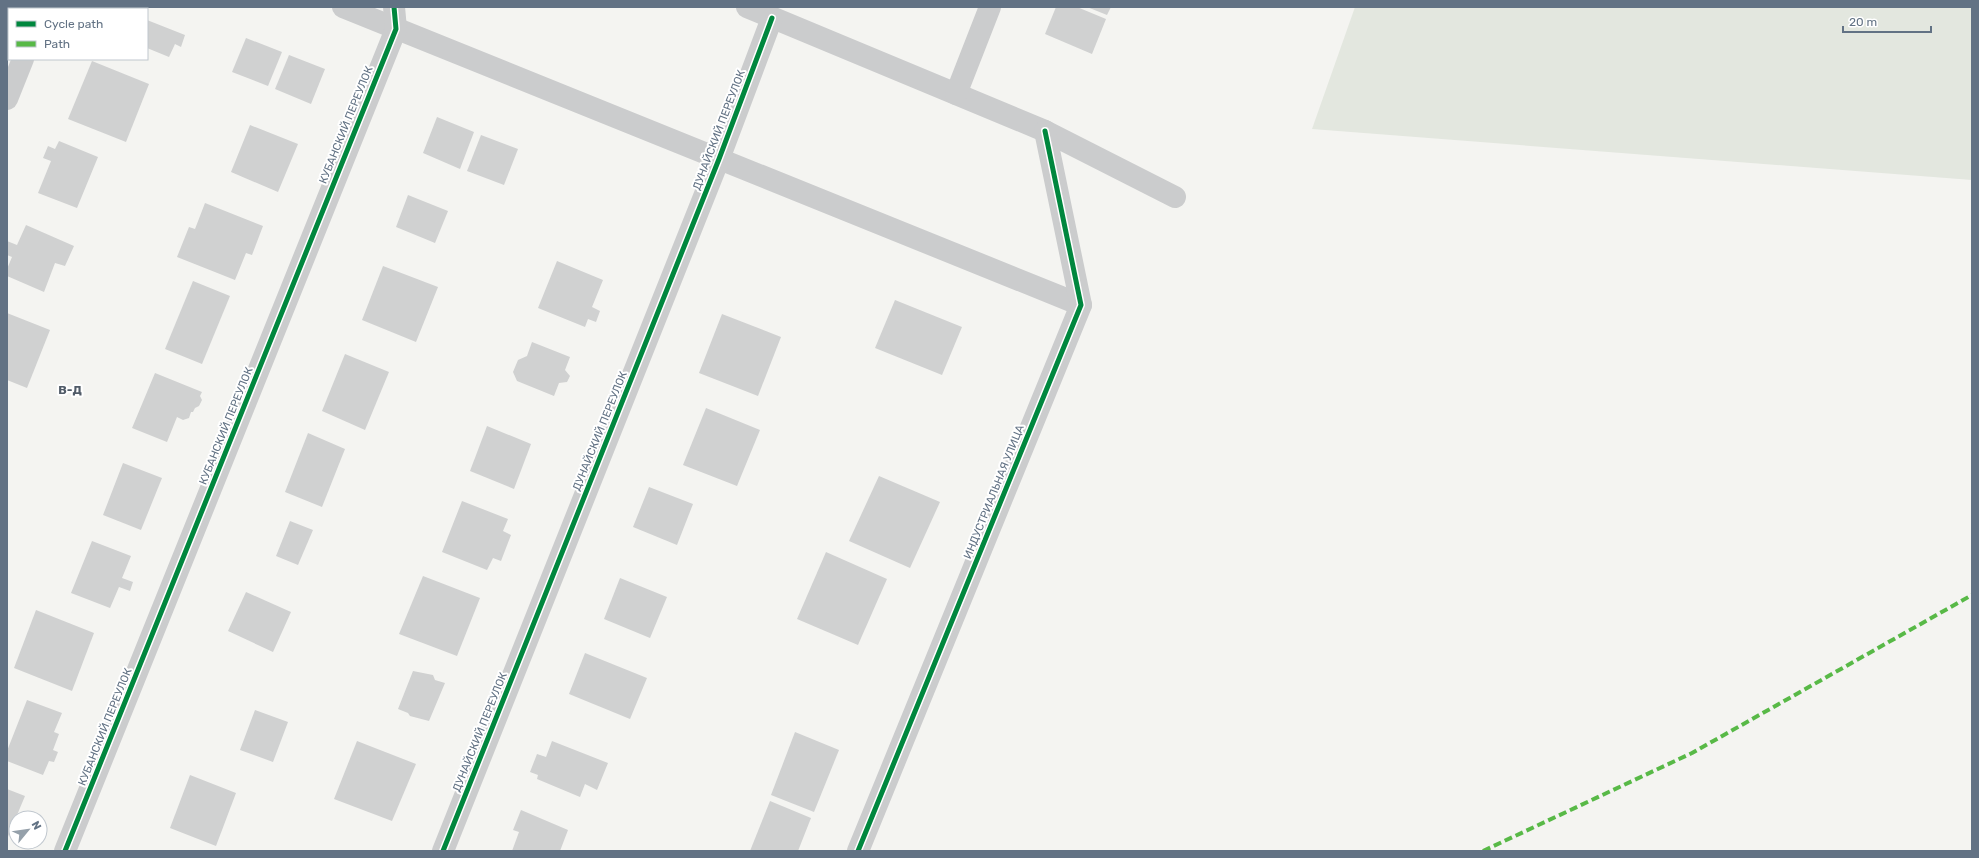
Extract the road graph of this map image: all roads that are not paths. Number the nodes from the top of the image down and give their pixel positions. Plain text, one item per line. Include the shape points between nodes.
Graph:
1 (343, 7) edge
2 (394, 7) edge
3 (747, 7) edge
4 (990, 7) edge
5 (772, 18) junction
6 (396, 29) junction
7 (23, 60) edge
8 (956, 94) junction
9 (7, 99) edge
10 (1045, 131) junction
11 (720, 159) junction
12 (1175, 197) dead end
13 (1081, 305) junction
14 (65, 851) edge
15 (443, 851) edge
16 (858, 851) edge

1 - 6 street
2 - 6 street, КУБАНСКИЙ ПЕРЕУЛОК
3 - 5 street
4 - 8 street
5 - 8 street
5 - 11 street, ДУНАЙСКИЙ ПЕРЕУЛОК
6 - 11 street
6 - 14 street, КУБАНСКИЙ ПЕРЕУЛОК
7 - 9 street
8 - 10 street
10 - 12 street
10 - 13 street
11 - 13 street
11 - 15 street, ДУНАЙСКИЙ ПЕРЕУЛОК
13 - 16 street, ИНДУСТРИАЛЬНАЯ УЛИЦА

